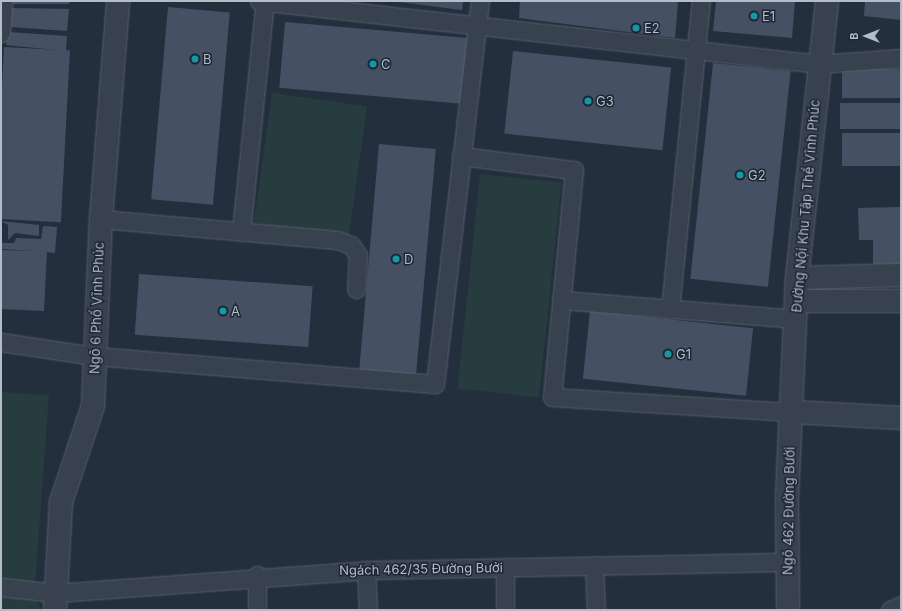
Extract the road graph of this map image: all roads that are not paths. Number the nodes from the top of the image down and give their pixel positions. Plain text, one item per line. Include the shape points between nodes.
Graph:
1 (3, 1) edge
2 (118, 1) edge
3 (263, 1) edge
4 (480, 1) edge
5 (701, 1) edge
6 (827, 1) edge
7 (477, 25) junction
8 (1, 27) edge
9 (696, 50) junction
10 (901, 58) edge
11 (819, 64) junction
12 (461, 156) junction
13 (101, 219) junction
14 (241, 232) junction
15 (901, 275) edge
16 (797, 278) junction
17 (356, 290) dead end
18 (561, 300) junction
19 (901, 301) edge
20 (670, 310) junction
21 (796, 310) junction
22 (1, 342) edge
23 (96, 356) junction
24 (793, 412) junction
25 (901, 418) edge
26 (787, 562) junction
27 (594, 565) junction
28 (505, 567) junction
29 (366, 570) junction
30 (257, 575) junction
31 (1, 587) edge
32 (56, 601) edge
33 (901, 605) edge
34 (256, 610) edge
35 (368, 610) edge
36 (505, 610) edge
37 (596, 610) edge
38 (788, 610) edge
39 (890, 610) edge

1 - 8 lane
2 - 13 street, Ngõ 6 Phố Vĩnh Phúc
3 - 7 lane
3 - 14 lane
4 - 7 lane
5 - 9 lane
6 - 11 street, Đường Nội Khu Tập Thể Vĩnh Phúc
7 - 9 lane
7 - 12 lane
9 - 11 lane
9 - 20 lane
10 - 11 lane
11 - 16 street, Đường Nội Khu Tập Thể Vĩnh Phúc
12 - 18 lane via 574,170
12 - 23 lane via 434,384
13 - 14 lane
13 - 23 street, Ngõ 6 Phố Vĩnh Phúc
14 - 17 lane via 337,240 352,245 358,255
15 - 16 street
16 - 21 street, Đường Nội Khu Tập Thể Vĩnh Phúc
18 - 20 lane
18 - 24 lane via 552,397
19 - 21 street
20 - 21 lane
21 - 24 street, Đường Nội Khu Tập Thể Vĩnh Phúc
22 - 23 lane
23 - 32 street, Ngõ 6 Phố Vĩnh Phúc via 93,406 61,502
24 - 25 street
24 - 26 street, Ngõ 462 Đường Bưởi
26 - 27 lane, Ngách 462/35 Đường Bưởi
26 - 38 street, Ngõ 462 Đường Bưởi
27 - 28 lane, Ngách 462/35 Đường Bưởi
27 - 37 lane
28 - 29 lane, Ngách 462/35 Đường Bưởi
28 - 36 lane
29 - 30 lane, Ngách 462/35 Đường Bưởi
29 - 35 lane
30 - 32 lane, Ngách 462/35 Đường Bưởi
30 - 34 lane
31 - 32 lane, Ngách 462/35 Đường Bưởi
33 - 39 lane

